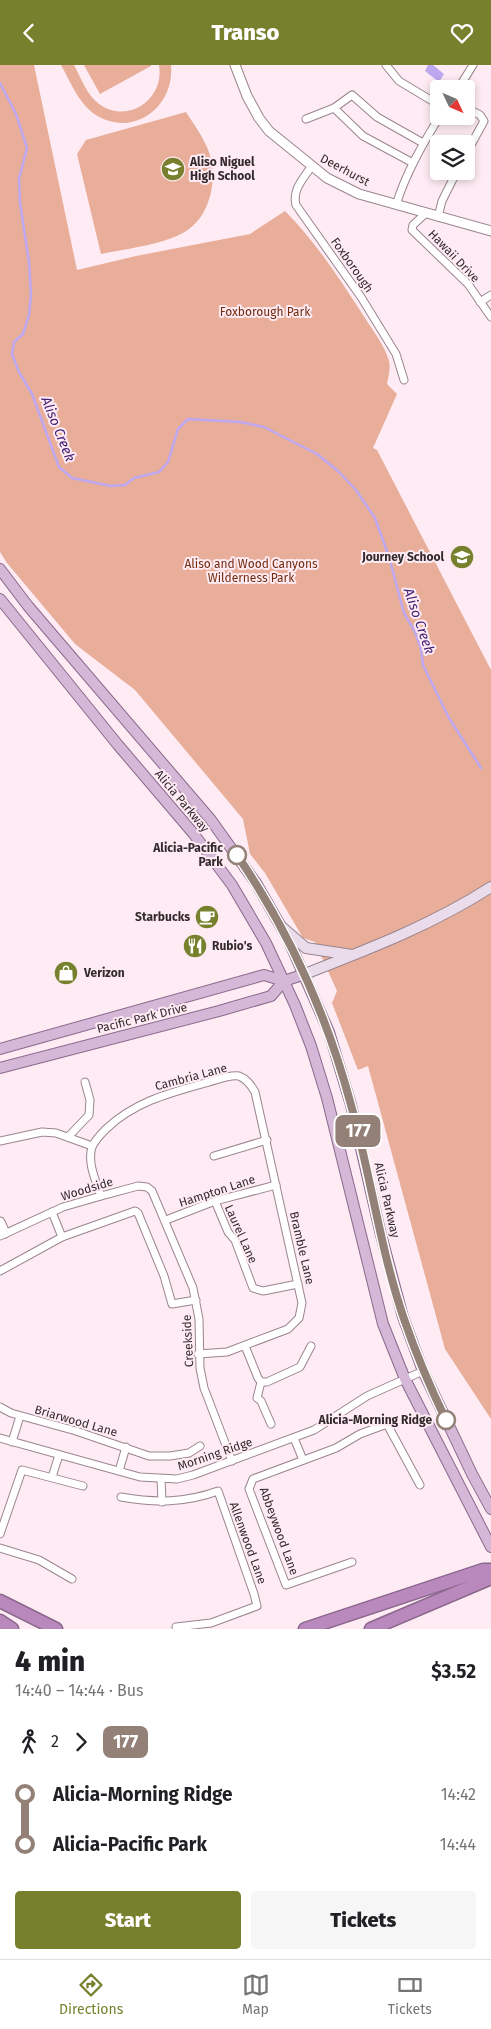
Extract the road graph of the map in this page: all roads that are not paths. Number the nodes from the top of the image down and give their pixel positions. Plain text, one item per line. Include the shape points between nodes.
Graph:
1 (235, 65) edge
2 (386, 65) edge
3 (473, 65) edge
4 (464, 80) edge
5 (430, 99) edge
6 (334, 109) junction
7 (475, 112) edge
8 (306, 119) dead end
9 (434, 125) edge
10 (475, 138) edge
11 (423, 143) junction
12 (413, 163) junction
13 (311, 167) junction
14 (452, 180) edge
15 (396, 205) junction
16 (426, 213) junction
17 (438, 217) junction
18 (491, 231) edge
19 (491, 295) edge
20 (480, 302) junction
21 (491, 317) edge
22 (404, 380) dead end
23 (0, 569) edge
24 (0, 599) edge
25 (491, 887) edge
26 (283, 928) junction
27 (355, 956) junction
28 (305, 974) junction
29 (284, 981) junction
30 (0, 1049) edge
31 (0, 1068) edge
32 (244, 1079) joint
33 (85, 1081) dead end
34 (68, 1137) junction
35 (0, 1141) edge
36 (266, 1141) junction
37 (92, 1146) junction
38 (214, 1155) dead end
39 (276, 1185) junction
40 (100, 1196) junction
41 (215, 1201) junction
42 (52, 1212) junction
43 (166, 1220) junction
44 (0, 1222) edge
45 (2, 1234) edge
46 (62, 1237) junction
47 (0, 1271) edge
48 (298, 1284) junction
49 (196, 1300) junction
50 (245, 1346) junction
51 (311, 1346) dead end
52 (198, 1353) junction
53 (423, 1371) junction
54 (405, 1379) junction
55 (261, 1382) junction
56 (0, 1407) edge
57 (20, 1416) junction
58 (271, 1424) dead end
59 (294, 1437) junction
60 (0, 1438) edge
61 (12, 1442) junction
62 (200, 1446) dead end
63 (126, 1447) junction
64 (59, 1455) junction
65 (302, 1460) junction
66 (232, 1461) junction
67 (119, 1471) junction
68 (52, 1477) junction
69 (161, 1479) junction
70 (420, 1485) dead end
71 (83, 1486) dead end
72 (121, 1497) dead end
73 (162, 1502) junction
74 (491, 1509) edge
75 (0, 1534) edge
76 (490, 1545) edge
77 (0, 1548) edge
78 (352, 1562) dead end
79 (491, 1570) edge
80 (72, 1579) dead end
81 (491, 1579) edge
82 (0, 1601) edge
83 (359, 1612) junction
84 (0, 1621) edge
85 (176, 1627) dead end
86 (12, 1629) edge
87 (56, 1629) edge
88 (305, 1629) edge
89 (318, 1629) edge
90 (371, 1629) edge

1 - 13 street, Deerhurst via 259,118 269,131
2 - 5 street via 400,81
3 - 4 street
6 - 8 street
6 - 11 street via 352,95 377,117
6 - 12 street via 363,136
7 - 10 street via 484,121
9 - 11 street
11 - 12 street
12 - 15 street
13 - 15 street, Deerhurst via 360,194
13 - 22 street, Foxborough via 296,189 296,205 361,297 396,355
14 - 17 street
15 - 16 street, Deerhurst
16 - 17 street, Deerhurst
16 - 20 street, Hawaii Drive via 412,230 468,284
17 - 18 street, Deerhurst
19 - 20 street
20 - 21 street, Hawaii Drive
23 - 26 main road, Alicia Parkway via 211,820
24 - 29 main road, Alicia Parkway via 215,861 253,919
25 - 27 main road, Pacific Park Drive via 425,924
26 - 27 main road via 306,948
26 - 28 main road, Alicia Parkway
27 - 28 main road, Pacific Park Drive
28 - 29 main road, Pacific Park Drive
28 - 53 main road, Alicia Parkway via 329,1032 351,1105 403,1317
29 - 30 main road, Pacific Park Drive via 264,975
29 - 31 main road, Pacific Park Drive via 271,996
29 - 54 main road, Alicia Parkway via 311,1046 327,1097 384,1324
32 - 36 street, Bramble Lane via 255,1092
32 - 37 street, Cambria Lane via 232,1076 146,1101 110,1125
33 - 34 street via 90,1100 89,1115
34 - 35 street via 42,1132
34 - 37 street
36 - 38 street
36 - 39 street, Bramble Lane
37 - 40 street via 91,1164
39 - 41 street, Hampton Lane
39 - 48 street, Bramble Lane
40 - 42 street, Woodside
40 - 43 street, Woodside via 138,1186 147,1187 157,1197
41 - 43 street, Hampton Lane
41 - 48 street, Laurel Lane via 228,1232 235,1240 253,1288 263,1291
42 - 45 street, Woodside
42 - 46 street
43 - 49 street, Creekside
44 - 45 street
46 - 47 street
46 - 49 street via 135,1211 164,1277 172,1304
48 - 50 street, Bramble Lane via 302,1303 299,1318 288,1329
49 - 52 street, Creekside
50 - 52 street, Bramble Lane via 227,1352
50 - 55 street
51 - 55 street via 295,1371
52 - 66 street, Creekside via 204,1389
53 - 54 street, Morning Ridge
53 - 74 main road, Alicia Parkway
54 - 59 street, Morning Ridge
54 - 76 main road, Alicia Parkway
55 - 58 street via 257,1398
56 - 57 street, Briarwood Lane
57 - 61 street, Briarwood Lane
57 - 63 street, Briarwood Lane
59 - 65 street
59 - 66 street, Morning Ridge
60 - 61 street, Morning Ridge
61 - 64 street, Morning Ridge
62 - 63 street, Briarwood Lane via 189,1453 170,1456 149,1456
63 - 67 street, Briarwood Lane
64 - 67 street, Morning Ridge
64 - 68 street
65 - 70 street, Abbeywood Lane via 387,1424
65 - 78 street, Abbeywood Lane via 253,1479 249,1489 286,1585
66 - 69 street, Morning Ridge via 193,1475
67 - 69 street, Morning Ridge
68 - 71 street
68 - 75 street via 22,1470
69 - 73 street
72 - 73 street, Allenwood Lane
73 - 85 street, Allenwood Lane via 199,1498 218,1491 257,1606 211,1623
77 - 80 street via 39,1560
79 - 83 highway
81 - 90 highway
82 - 87 highway
83 - 88 highway
83 - 89 highway
84 - 86 highway

